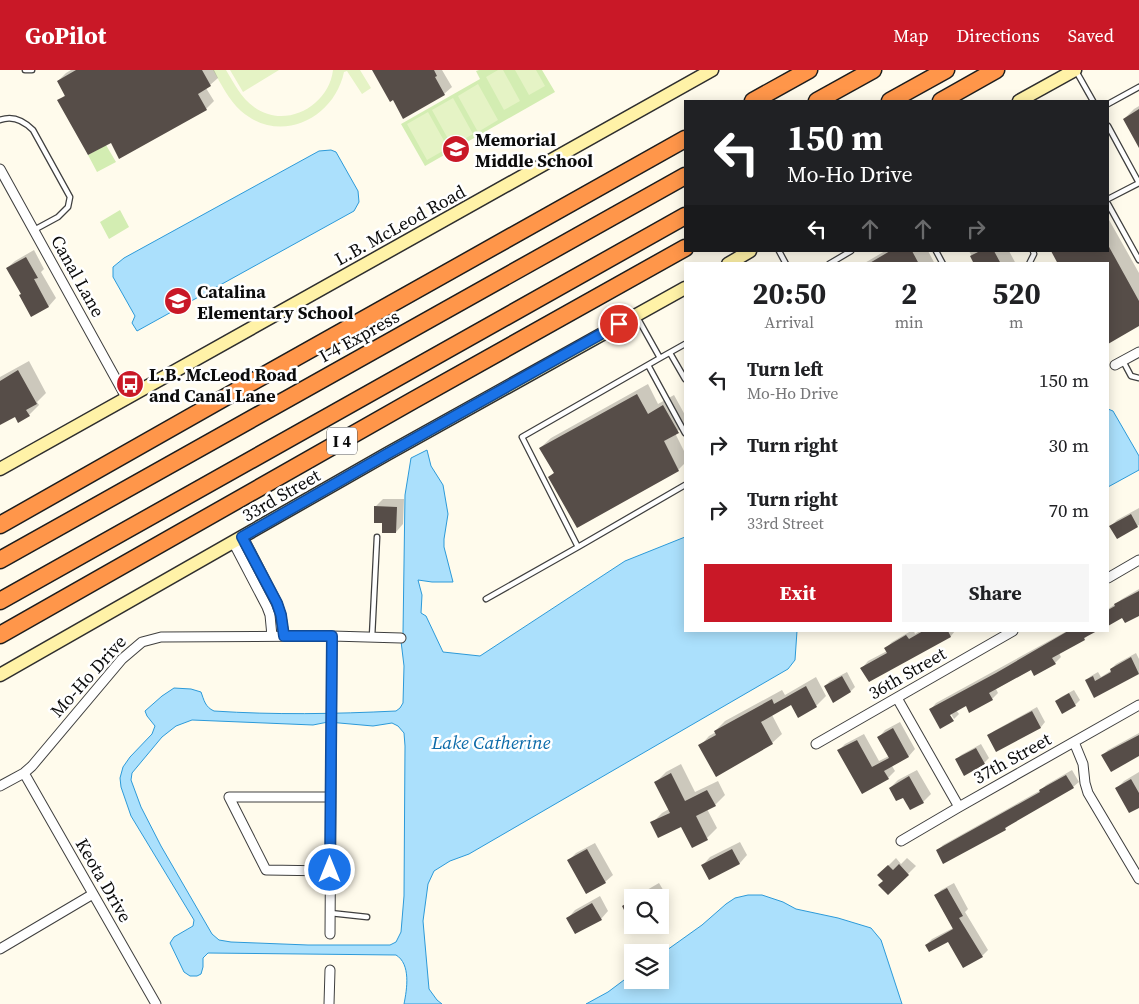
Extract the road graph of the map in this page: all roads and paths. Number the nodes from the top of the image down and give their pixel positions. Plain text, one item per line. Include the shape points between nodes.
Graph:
1 (25, 70) edge
2 (32, 70) edge
3 (712, 70) edge
4 (808, 70) edge
5 (873, 70) edge
6 (946, 70) edge
7 (996, 70) edge
8 (1075, 70) edge
9 (1139, 87) edge
10 (755, 100) edge
11 (820, 100) edge
12 (892, 100) edge
13 (943, 100) edge
14 (1021, 100) edge
15 (1092, 100) edge
16 (1109, 103) edge
17 (0, 120) edge
18 (1109, 128) edge
19 (684, 141) edge
20 (0, 169) edge
21 (684, 177) edge
22 (1139, 183) edge
23 (1109, 198) edge
24 (1109, 206) edge
25 (684, 217) edge
26 (34, 230) junction
27 (684, 249) edge
28 (748, 252) edge
29 (848, 252) edge
30 (1139, 260) edge
31 (731, 262) edge
32 (832, 262) edge
33 (684, 289) edge
34 (636, 315) junction
35 (684, 345) edge
36 (1139, 352) edge
37 (670, 353) junction
38 (660, 358) junction
39 (648, 365) junction
40 (1115, 365) edge
41 (684, 377) edge
42 (1139, 378) edge
43 (127, 399) junction
44 (684, 431) edge
45 (1, 467) edge
46 (684, 485) edge
47 (0, 525) edge
48 (377, 537) dead end
49 (238, 540) junction
50 (578, 547) junction
51 (0, 560) edge
52 (1139, 560) edge
53 (1109, 577) edge
54 (486, 599) dead end
55 (0, 601) edge
56 (1011, 632) edge
57 (0, 635) edge
58 (272, 636) junction
59 (284, 636) junction
60 (332, 636) junction
61 (372, 637) junction
62 (401, 638) dead end
63 (0, 675) edge
64 (897, 698) junction
65 (1139, 705) edge
66 (1074, 742) junction
67 (816, 744) dead end
68 (24, 773) junction
69 (0, 786) edge
70 (331, 797) junction
71 (959, 807) junction
72 (901, 841) dead end
73 (330, 870) junction
74 (1139, 879) edge
75 (93, 894) junction
76 (330, 913) junction
77 (367, 917) dead end
78 (330, 934) dead end
79 (0, 948) edge
80 (330, 970) dead end
81 (156, 1004) edge
82 (329, 1004) edge

1 - 2 lane
3 - 43 street, L.B. McLeod Road
4 - 10 highway
5 - 11 highway
6 - 12 highway
7 - 13 highway
8 - 14 street
8 - 15 lane
9 - 16 lane
17 - 26 lane via 15,118 33,130 70,197 68,206 58,217
18 - 22 lane
19 - 47 highway
20 - 26 street, Canal Lane
21 - 51 highway, I-4 Express
22 - 23 lane
24 - 30 lane
25 - 55 highway
26 - 43 street, Canal Lane
27 - 57 highway, I 4
28 - 31 street
29 - 32 lane
33 - 34 street, 33rd Street
34 - 38 lane
34 - 49 street, 33rd Street
35 - 37 lane
36 - 40 street
37 - 38 lane
37 - 41 lane
38 - 39 lane
39 - 44 lane
39 - 50 lane via 522,437
40 - 42 lane
43 - 45 street, L.B. McLeod Road
46 - 50 lane
48 - 61 lane
49 - 58 street via 270,615
49 - 59 street via 277,603
49 - 63 street, 33rd Street
50 - 54 lane
52 - 53 street
56 - 64 street, 36th Street
58 - 59 street, Mo-Ho Drive
58 - 68 street, Mo-Ho Drive via 161,637 142,642 122,659
59 - 60 street, Mo-Ho Drive
60 - 61 street, Mo-Ho Drive
60 - 70 street
61 - 62 street, Mo-Ho Drive
64 - 67 street, 36th Street
64 - 71 street
65 - 66 street, 37th Street
66 - 71 street, 37th Street
66 - 74 street via 1083,764 1088,793
68 - 69 street, Mo-Ho Drive
68 - 75 street, Keota Drive
70 - 73 street
70 - 73 street via 229,797 266,870
71 - 72 street, 37th Street
73 - 76 street
75 - 79 street
75 - 81 street, Keota Drive
76 - 77 lane
76 - 78 street
80 - 82 street

